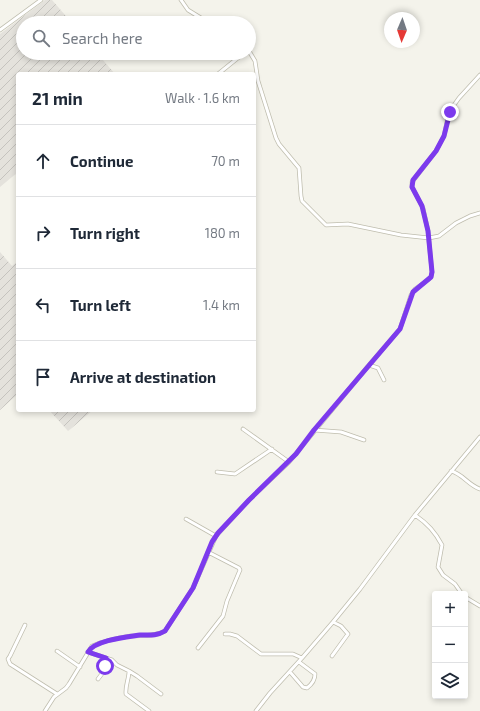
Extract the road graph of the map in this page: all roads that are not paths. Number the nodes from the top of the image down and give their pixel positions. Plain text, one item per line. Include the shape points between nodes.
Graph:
1 (41, 0) edge
2 (181, 0) edge
3 (19, 16) edge
4 (198, 16) edge
5 (16, 18) edge
6 (0, 30) edge
7 (235, 60) edge
8 (254, 60) edge
9 (220, 72) edge
10 (480, 75) edge
11 (480, 213) edge
12 (429, 238) junction
13 (369, 365) junction
14 (384, 380) dead end
15 (243, 429) dead end
16 (314, 430) junction
17 (480, 437) edge
18 (364, 440) dead end
19 (272, 449) junction
20 (289, 462) junction
21 (217, 472) dead end
22 (451, 472) junction
23 (480, 489) edge
24 (415, 515) junction
25 (186, 519) dead end
26 (216, 536) junction
27 (208, 552) junction
28 (460, 591) edge
29 (468, 599) edge
30 (480, 606) edge
31 (333, 622) junction
32 (25, 625) dead end
33 (225, 634) dead end
34 (200, 646) dead end
35 (57, 651) dead end
36 (88, 652) junction
37 (332, 656) dead end
38 (106, 658) junction
39 (302, 658) junction
40 (299, 662) junction
41 (80, 668) junction
42 (128, 671) junction
43 (290, 672) junction
44 (98, 679) dead end
45 (57, 694) junction
46 (161, 694) dead end
47 (45, 711) edge
48 (149, 711) edge
49 (256, 711) edge

1 - 3 street
2 - 4 street
5 - 6 street
7 - 9 street
8 - 12 street via 258,81 277,141 299,168 302,199 324,224 348,224
10 - 12 street via 450,112 446,132 434,156 412,182 423,208
11 - 12 street via 456,223 439,236
12 - 13 street via 431,277 413,292 402,327
13 - 14 street via 378,368
13 - 16 street
15 - 19 street
16 - 18 street via 341,432
16 - 20 street
17 - 22 street
19 - 20 street
19 - 21 street via 235,474
20 - 26 street
22 - 23 street via 462,476 471,485
22 - 24 street
24 - 28 street via 436,534 442,545 438,567
24 - 31 street
25 - 26 street
26 - 27 street
27 - 34 street via 240,570 223,616
27 - 36 street via 193,588 165,631 104,642 92,646
29 - 30 street
31 - 37 street via 342,626 348,634
31 - 39 street
32 - 45 street via 8,659 10,664
33 - 39 street via 237,636 261,654 293,654
35 - 41 street
36 - 38 street
36 - 41 street
38 - 42 street
38 - 44 street
39 - 40 street
40 - 43 street
40 - 43 street via 315,674 309,686 303,687
41 - 45 street via 66,688
42 - 46 street
42 - 48 street via 126,694
43 - 49 street
45 - 47 street

